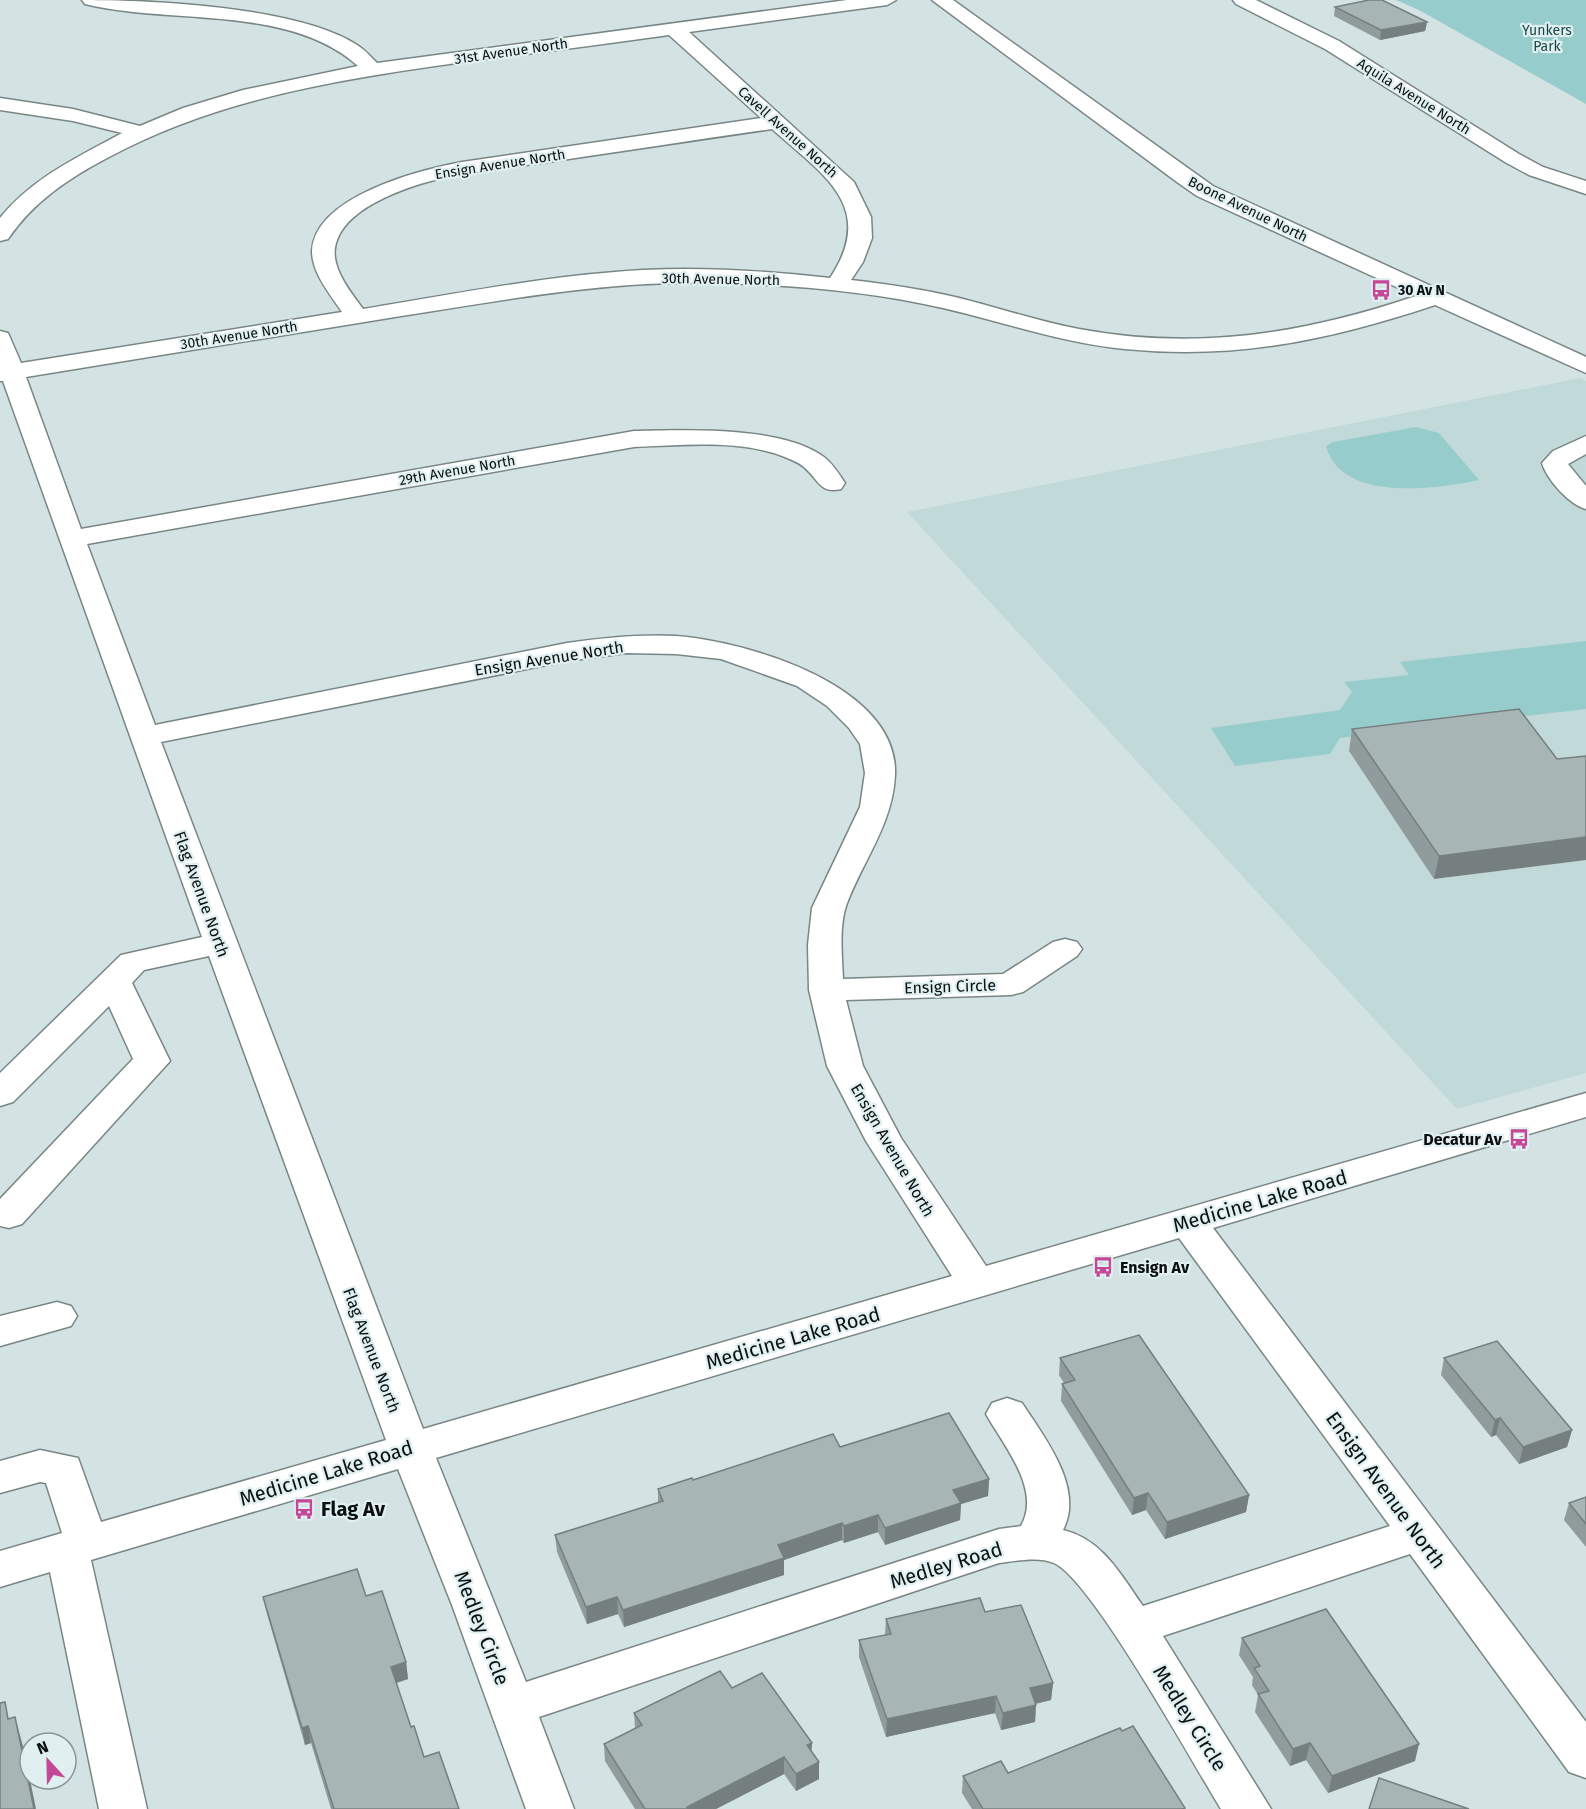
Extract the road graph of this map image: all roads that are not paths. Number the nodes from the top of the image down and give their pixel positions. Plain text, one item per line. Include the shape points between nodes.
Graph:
1 (91, 0) edge
2 (887, 0) edge
3 (941, 0) edge
4 (1243, 0) edge
5 (674, 29) junction
6 (374, 70) junction
7 (0, 104) edge
8 (777, 122) junction
9 (141, 132) junction
10 (1586, 188) edge
11 (0, 234) edge
12 (836, 286) junction
13 (1437, 297) junction
14 (356, 316) junction
15 (0, 338) edge
16 (1586, 366) edge
17 (6, 373) edge
18 (1586, 444) edge
19 (832, 483) dead end
20 (1586, 501) edge
21 (71, 539) junction
22 (145, 736) junction
23 (220, 943) junction
24 (1065, 949) dead end
25 (114, 981) junction
26 (826, 990) junction
27 (0, 1094) edge
28 (1586, 1105) edge
29 (0, 1212) edge
30 (1188, 1222) junction
31 (978, 1285) junction
32 (57, 1316) dead end
33 (0, 1331) edge
34 (1007, 1414) dead end
35 (410, 1448) junction
36 (0, 1477) edge
37 (1418, 1534) junction
38 (1035, 1542) junction
39 (77, 1547) junction
40 (0, 1569) edge
41 (1133, 1627) junction
42 (513, 1706) junction
43 (1586, 1758) edge
44 (123, 1809) edge
45 (550, 1809) edge
46 (1247, 1809) edge

1 - 6 street via 309,28 348,46
2 - 5 street, 31st Avenue North
3 - 13 street, Boone Avenue North via 1205,191
4 - 10 street, Aquila Avenue North via 1332,45 1512,158 1536,171
5 - 6 street, 31st Avenue North
5 - 8 street, Cavell Avenue North
6 - 9 street, 31st Avenue North via 277,87 182,115
7 - 9 street via 74,115
8 - 12 street, Cavell Avenue North via 843,182 860,217 861,238 852,262
8 - 14 street, Ensign Avenue North via 476,166 412,180 381,192 355,207 325,242 325,260
9 - 11 street via 97,153 34,194
12 - 13 street, 30th Avenue North via 960,305 1061,332 1174,345 1229,345 1294,338 1374,319
12 - 14 street, 30th Avenue North via 740,277 608,279
13 - 16 street, Boone Avenue North
14 - 17 street, 30th Avenue North
15 - 17 street, Flag Avenue North
17 - 21 street, Flag Avenue North
18 - 20 street via 1555,463
19 - 21 street, 29th Avenue North via 811,459 780,448 681,437 634,439
21 - 22 street, Flag Avenue North
22 - 23 street, Flag Avenue North
22 - 26 street, Ensign Avenue North via 567,652 626,644 726,651 767,664 807,680 837,700 860,722 875,744 879,773 876,807 829,908
23 - 25 street via 133,962
23 - 35 street, Flag Avenue North
24 - 26 street, Ensign Circle via 1011,984
25 - 27 street
25 - 29 street via 152,1061 9,1215
26 - 31 street, Ensign Avenue North via 845,1066 885,1142
28 - 30 street, Medicine Lake Road
30 - 31 street, Medicine Lake Road
30 - 37 street, Ensign Avenue North
31 - 35 street, Medicine Lake Road
32 - 33 street
34 - 38 street via 1040,1468 1045,1486 1049,1514
35 - 39 street, Medicine Lake Road
35 - 42 street, Medley Circle
36 - 39 street via 40,1466 63,1470
37 - 41 street
37 - 43 street, Ensign Avenue North
38 - 41 street, Medley Road via 1066,1548 1093,1569
38 - 42 street, Medley Road via 999,1546
39 - 40 street, Medicine Lake Road
39 - 44 street
41 - 46 street, Medley Circle
42 - 45 street, Medley Circle

